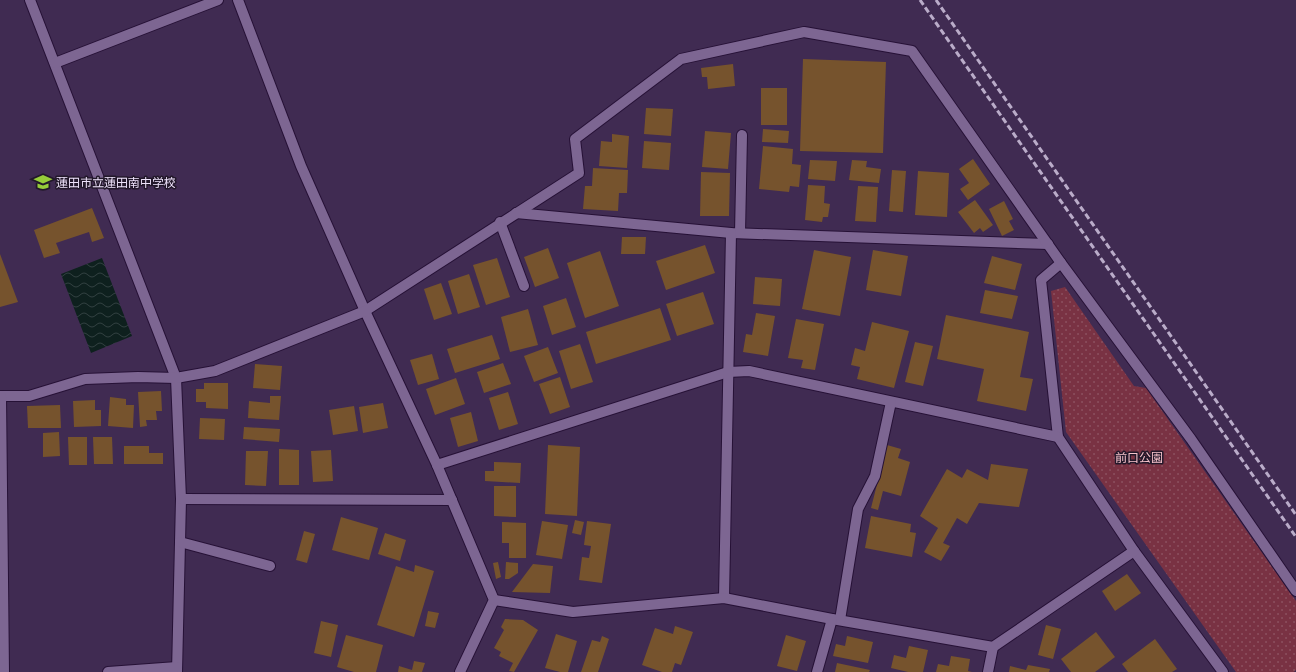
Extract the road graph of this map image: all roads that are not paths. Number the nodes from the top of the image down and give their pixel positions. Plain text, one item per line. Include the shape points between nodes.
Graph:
1 (30, 0) edge
2 (218, 0) edge
3 (238, 0) edge
4 (55, 63) junction
5 (742, 135) dead end
6 (516, 213) junction
7 (500, 222) junction
8 (736, 233) junction
9 (1048, 244) junction
10 (1061, 263) junction
11 (524, 286) dead end
12 (365, 311) junction
13 (728, 372) junction
14 (176, 378) junction
15 (0, 396) edge
16 (891, 402) junction
17 (1058, 437) junction
18 (437, 465) junction
19 (181, 499) junction
20 (452, 500) junction
21 (1, 522) edge
22 (180, 542) junction
23 (1134, 551) junction
24 (270, 566) dead end
25 (1296, 590) edge
26 (724, 598) junction
27 (494, 600) junction
28 (836, 620) junction
29 (992, 647) junction
30 (177, 670) edge
31 (4, 672) edge
32 (108, 672) edge
33 (460, 672) edge
34 (817, 672) edge
35 (988, 672) edge
36 (1224, 672) edge

1 - 4 street
2 - 4 street
3 - 12 street via 301,166
4 - 14 street
5 - 8 street
6 - 7 street
6 - 8 street
6 - 9 street via 579,173 575,139 681,59 804,32 912,51
7 - 11 street
7 - 12 street
8 - 9 street
8 - 13 street
9 - 10 street
10 - 17 street via 1041,280
10 - 25 street via 1191,439
12 - 14 street via 215,371
12 - 18 street
13 - 16 street via 749,371
13 - 18 street
13 - 26 street
14 - 15 street via 85,379 29,396
14 - 19 street
15 - 21 street
16 - 17 street
16 - 28 street via 875,476 858,509
17 - 23 street
18 - 20 street
19 - 20 street
19 - 22 street
20 - 27 street
21 - 31 street
22 - 24 street
22 - 30 street
23 - 29 street
23 - 36 street
26 - 27 street via 573,612
26 - 28 street
27 - 33 street
28 - 29 street
28 - 34 street
29 - 35 street
30 - 32 street

